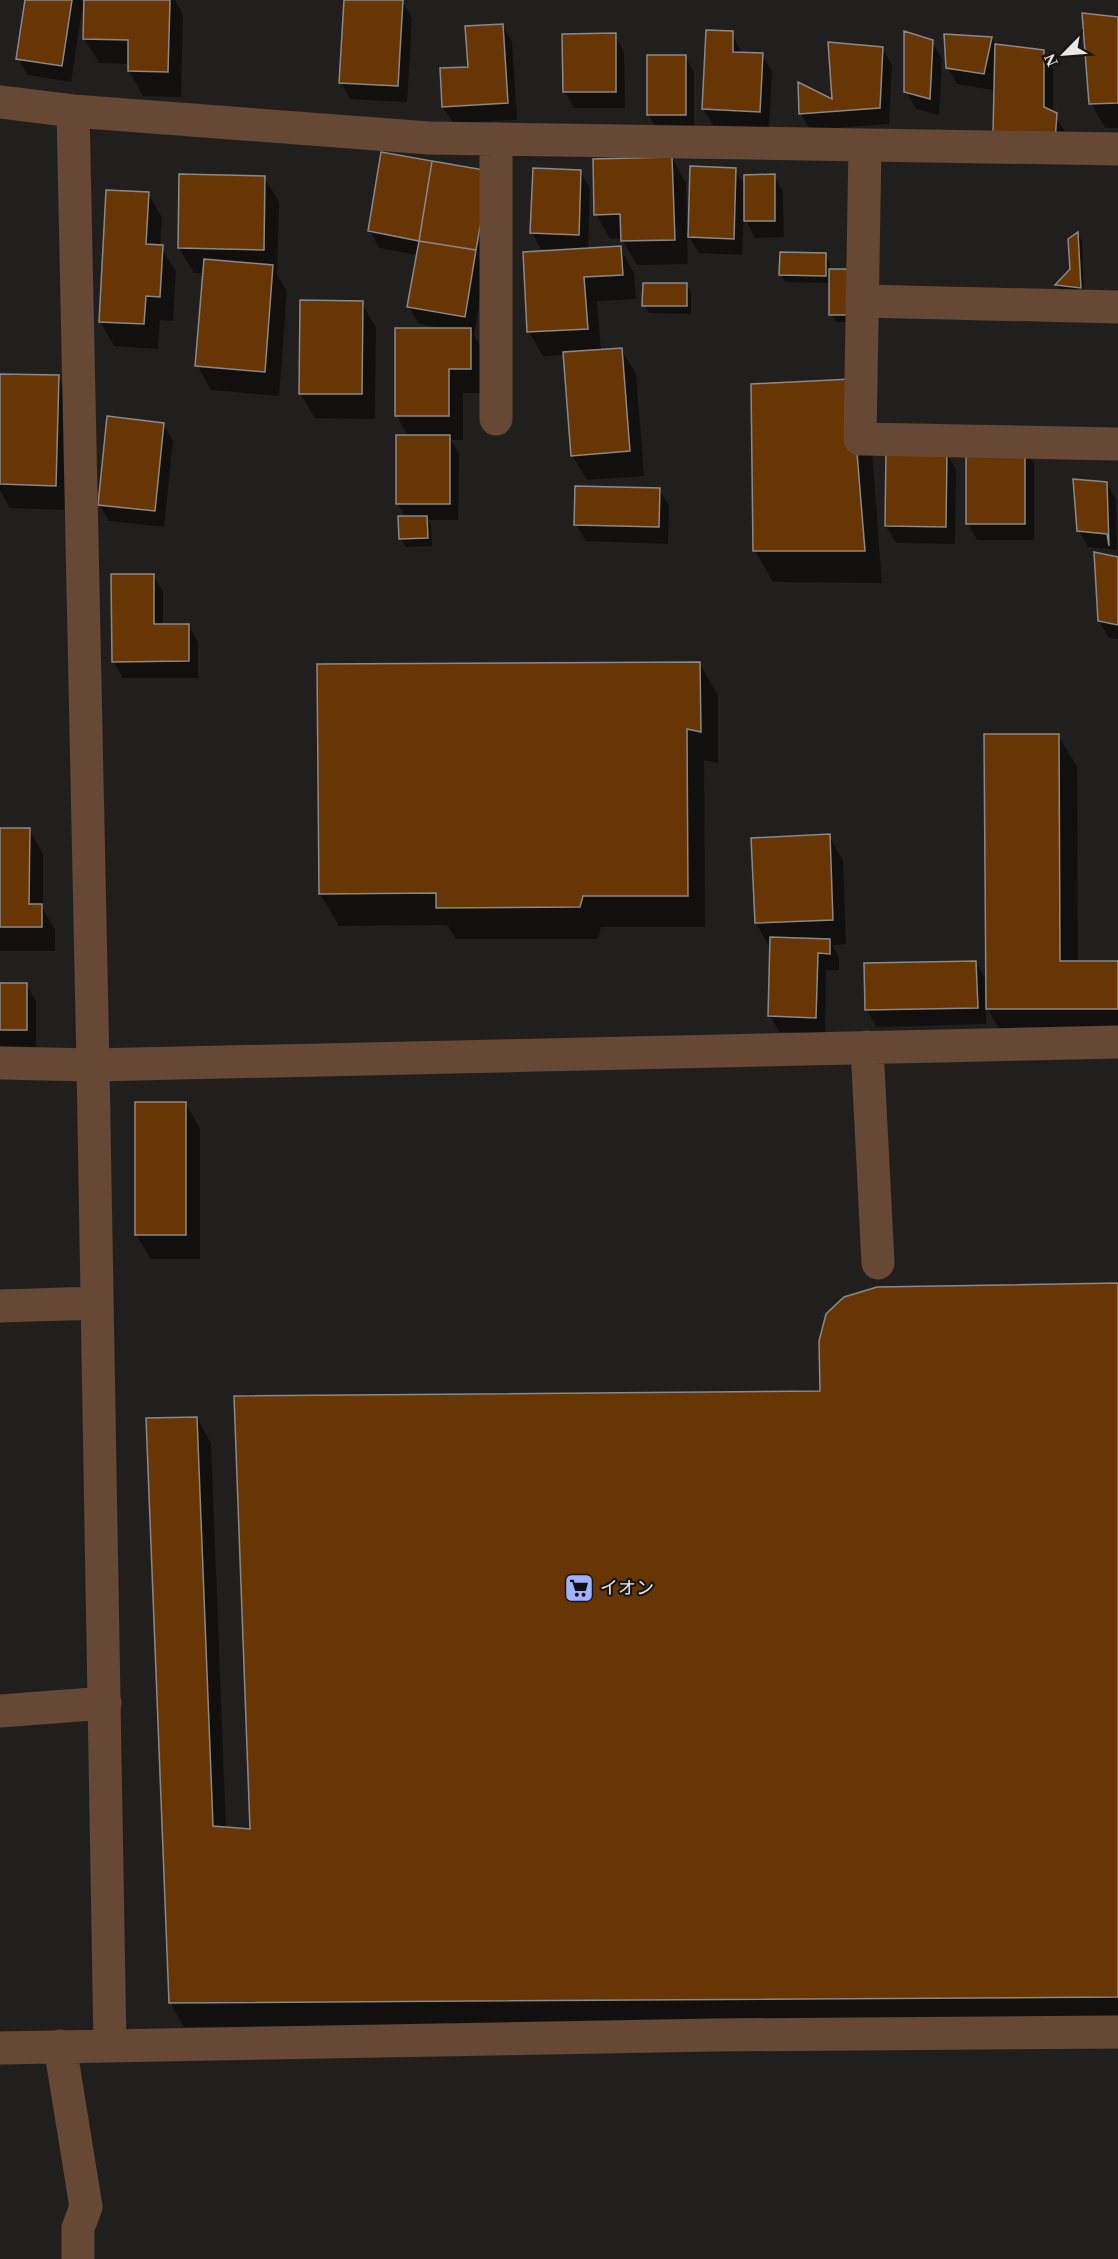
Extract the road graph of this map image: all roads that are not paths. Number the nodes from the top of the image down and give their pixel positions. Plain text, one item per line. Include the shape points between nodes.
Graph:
1 (0, 102) edge
2 (73, 111) junction
3 (496, 139) junction
4 (865, 145) junction
5 (1118, 150) edge
6 (862, 301) junction
7 (1118, 307) edge
8 (496, 419) dead end
9 (1118, 444) edge
10 (1118, 1042) edge
11 (867, 1047) junction
12 (0, 1063) edge
13 (93, 1065) junction
14 (878, 1263) dead end
15 (97, 1303) junction
16 (0, 1306) edge
17 (105, 1703) junction
18 (0, 1711) edge
19 (1118, 2032) edge
20 (60, 2046) junction
21 (110, 2046) junction
22 (0, 2048) edge
23 (78, 2259) edge

1 - 2 street
2 - 3 street via 429,138
2 - 13 street
3 - 4 street
3 - 8 street
4 - 5 street
4 - 6 street
6 - 7 street
6 - 9 street via 860,439
10 - 11 street
11 - 13 street
11 - 14 street
12 - 13 street
13 - 15 street
15 - 16 street
15 - 17 street
17 - 18 street
17 - 21 street
19 - 21 street
20 - 21 street
20 - 22 street
20 - 23 street via 86,2207 78,2228

